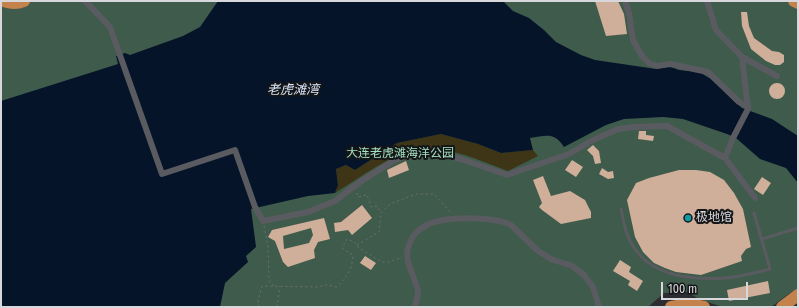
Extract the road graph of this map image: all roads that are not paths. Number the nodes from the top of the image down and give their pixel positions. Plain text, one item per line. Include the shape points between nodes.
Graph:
1 (3, 1) edge
2 (24, 1) edge
3 (85, 1) edge
4 (625, 1) edge
5 (707, 1) edge
6 (794, 1) edge
7 (798, 4) edge
8 (742, 57) junction
9 (778, 76) dead end
10 (748, 108) junction
11 (725, 158) junction
12 (755, 198) dead end
13 (621, 209) dead end
14 (754, 213) dead end
15 (798, 228) edge
16 (762, 239) junction
17 (798, 295) edge
18 (415, 307) edge
19 (599, 307) edge
20 (671, 307) edge
21 (704, 307) edge
22 (782, 307) edge

1 - 2 highway via 11,4
3 - 11 street via 110,27 162,174 235,150 255,208 263,221 308,212 335,201 392,161 412,155 439,153 507,175 570,154 618,129 666,126
4 - 10 street via 633,40 649,63 657,66 670,64 708,72
5 - 8 street via 716,30
6 - 7 highway
8 - 9 street
8 - 10 street
10 - 11 street
11 - 12 street
13 - 16 lane via 625,231 635,249 644,260 668,273 700,278 725,278 770,269
14 - 16 lane
15 - 16 lane
17 - 22 highway
18 - 19 street via 418,293 408,257 411,239 421,228 438,221 457,219 493,220 511,225 538,251 551,259 572,266 584,275 593,287
20 - 21 highway via 688,304

